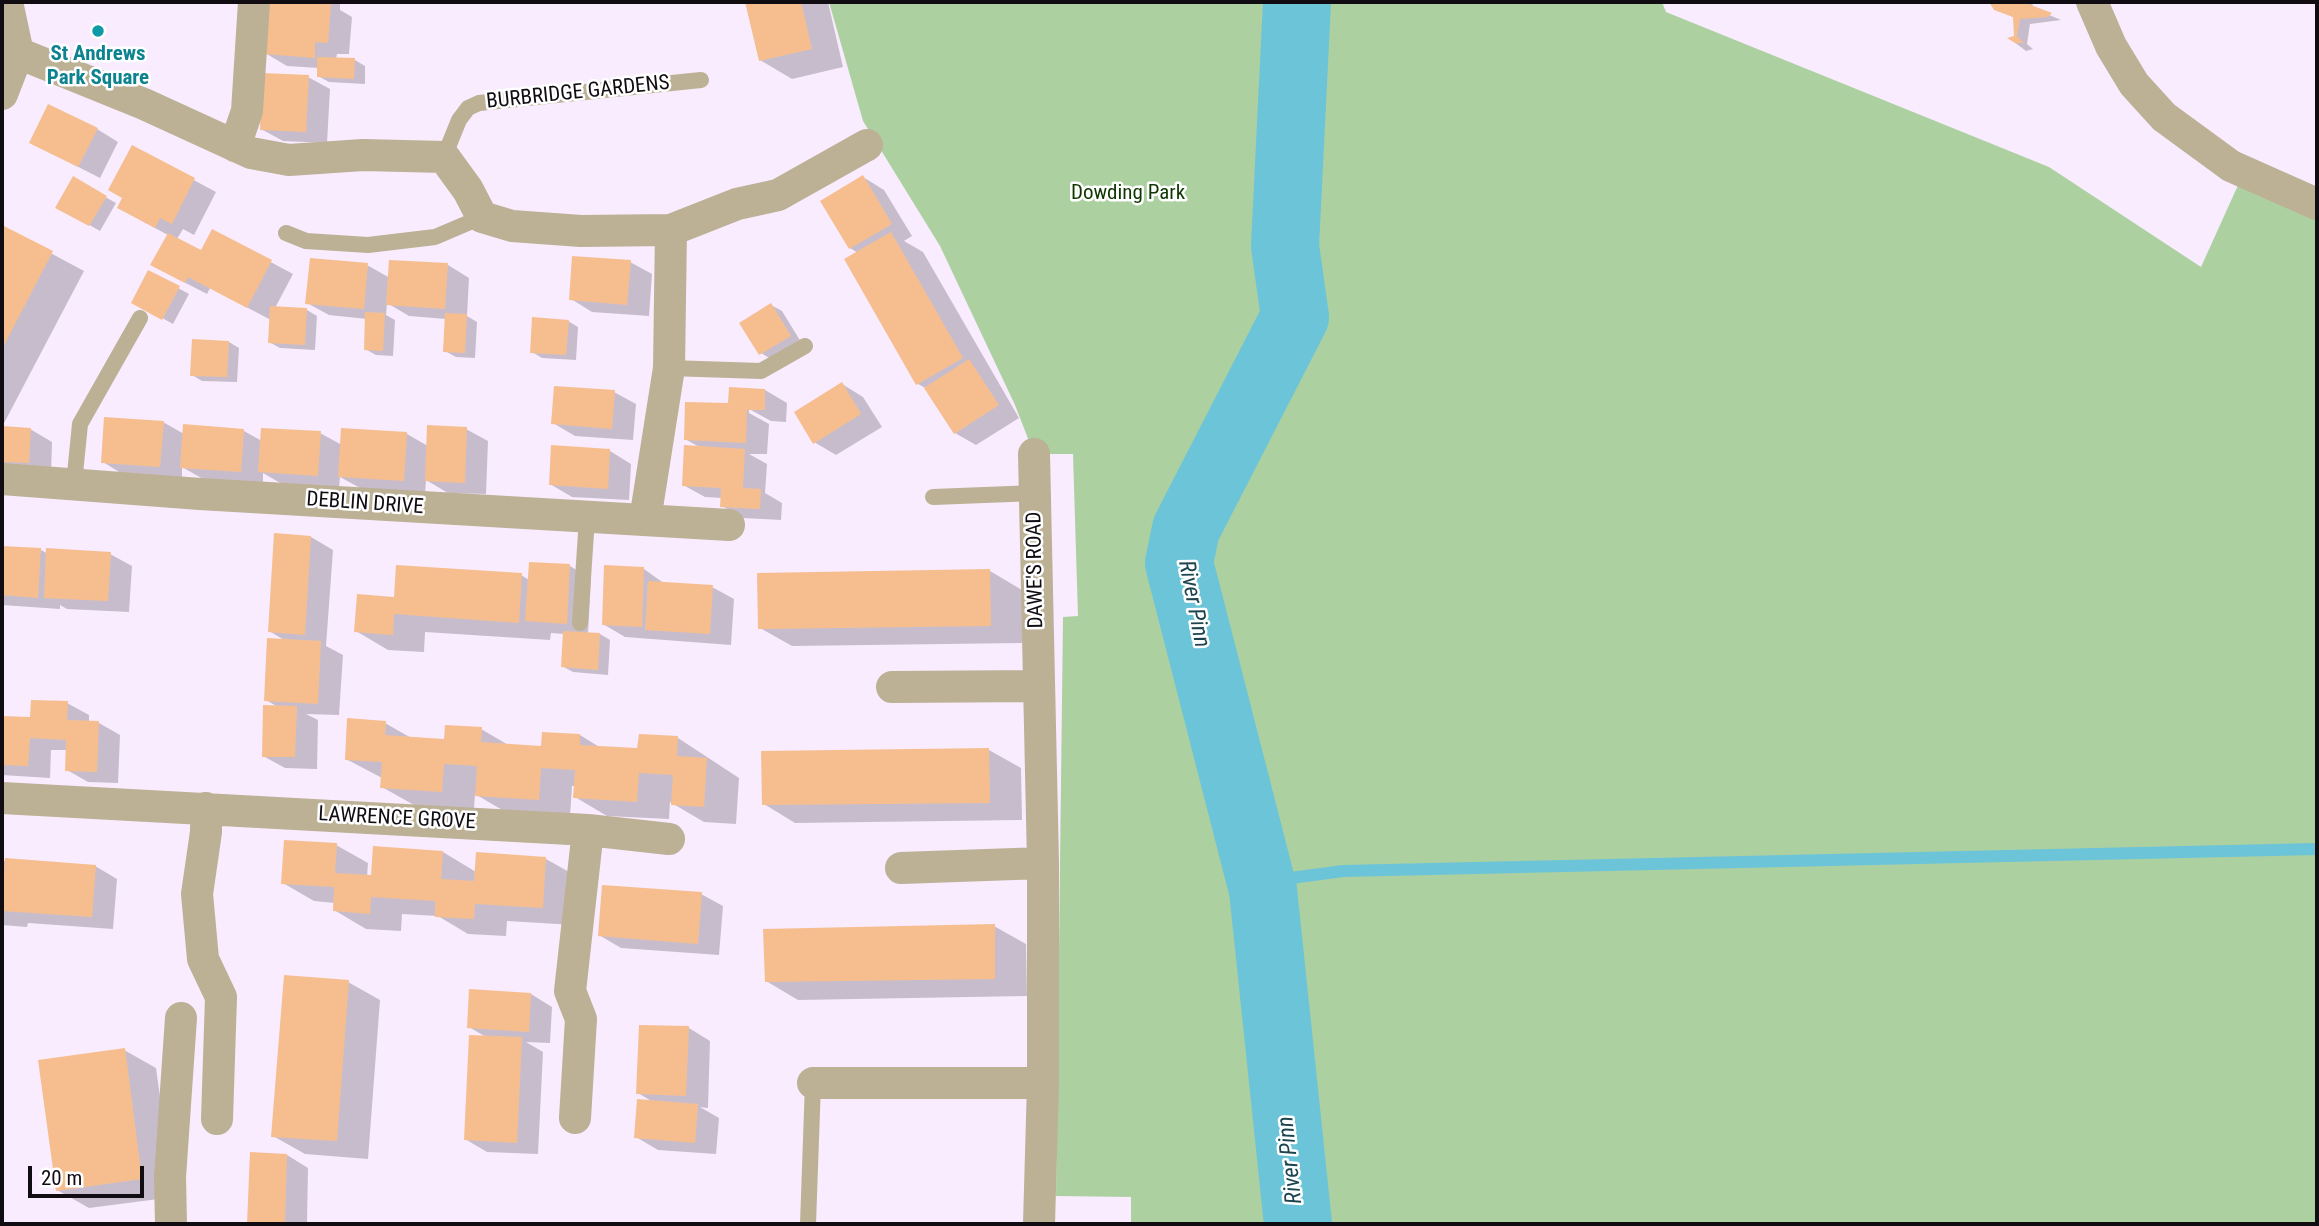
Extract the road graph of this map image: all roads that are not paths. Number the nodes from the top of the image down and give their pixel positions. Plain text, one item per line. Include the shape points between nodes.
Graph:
1 (7, 2) edge
2 (254, 2) edge
3 (2092, 2) edge
4 (18, 53) junction
5 (701, 80) dead end
6 (2, 94) edge
7 (867, 145) dead end
8 (234, 146) junction
9 (444, 157) junction
10 (2317, 204) edge
11 (482, 217) junction
12 (671, 230) junction
13 (286, 233) dead end
14 (141, 318) dead end
15 (805, 346) dead end
16 (668, 368) junction
17 (1034, 454) dead end
18 (2, 479) edge
19 (74, 484) junction
20 (1036, 493) junction
21 (933, 497) dead end
22 (587, 518) junction
23 (645, 520) junction
24 (729, 525) dead end
25 (580, 622) dead end
26 (1038, 686) junction
27 (892, 687) dead end
28 (2, 798) edge
29 (206, 808) junction
30 (588, 830) junction
31 (668, 839) dead end
32 (1043, 863) junction
33 (901, 868) dead end
34 (181, 1018) dead end
35 (813, 1083) joint
36 (1043, 1083) junction
37 (575, 1118) dead end
38 (217, 1119) dead end
39 (1044, 1216) edge
40 (171, 1224) edge
41 (808, 1224) edge

1 - 4 street
2 - 8 street via 247,111
3 - 10 street via 2134,84 2164,117 2231,166
4 - 6 street
4 - 8 street
5 - 9 lane, BURBRIDGE GARDENS via 479,103 458,120
7 - 12 street via 778,195 737,204
8 - 9 street via 289,160 363,155
9 - 11 street
11 - 12 street via 512,226 581,231
11 - 13 lane via 435,237 368,246 306,241
12 - 16 street
14 - 19 lane via 80,424
15 - 16 lane via 761,371
16 - 23 street
17 - 20 street, DAWE'S ROAD
18 - 19 street, DEBLIN DRIVE
19 - 22 street, DEBLIN DRIVE
20 - 21 lane
20 - 26 street, DAWE'S ROAD
22 - 23 street, DEBLIN DRIVE
22 - 25 lane
23 - 24 street, DEBLIN DRIVE
26 - 27 street
26 - 32 street, DAWE'S ROAD
28 - 29 street, LAWRENCE GROVE
29 - 30 street, LAWRENCE GROVE
29 - 38 street via 197,904 203,959 221,997
30 - 31 street, LAWRENCE GROVE
30 - 37 street via 570,991 581,1019
32 - 33 street
32 - 36 street, DAWE'S ROAD
34 - 40 street
35 - 36 street
35 - 41 lane
36 - 39 street, DAWE'S ROAD

